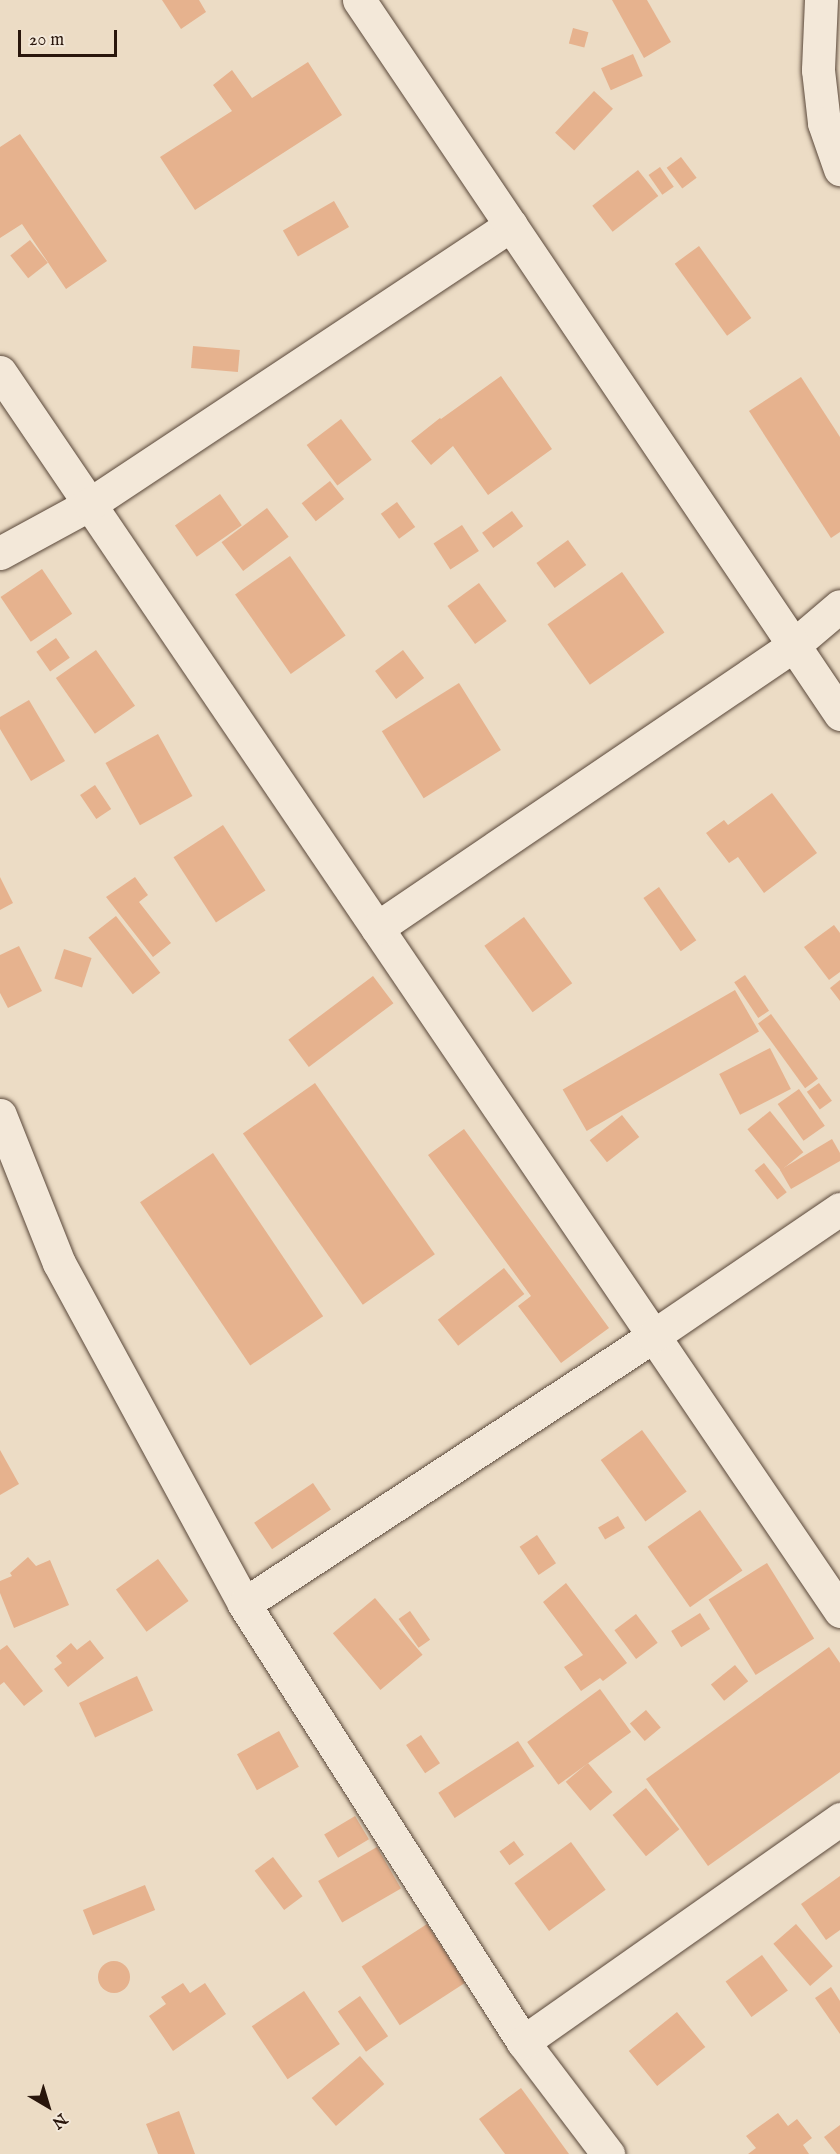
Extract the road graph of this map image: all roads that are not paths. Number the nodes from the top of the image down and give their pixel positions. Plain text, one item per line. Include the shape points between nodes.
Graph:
1 (359, 0) edge
2 (821, 0) edge
3 (840, 169) edge
4 (510, 225) junction
5 (0, 372) edge
6 (90, 504) junction
7 (0, 553) edge
8 (840, 606) edge
9 (794, 645) junction
10 (840, 714) edge
11 (377, 928) junction
12 (0, 1114) edge
13 (840, 1209) edge
14 (653, 1336) junction
15 (244, 1604) junction
16 (840, 1611) edge
17 (840, 1819) edge
18 (523, 2042) junction
19 (608, 2154) edge

1 - 4 street
2 - 3 street via 818,70 824,123
4 - 6 street
4 - 9 street
5 - 6 street
6 - 7 street
6 - 11 street
8 - 9 street
9 - 10 street
9 - 11 street
11 - 14 street
12 - 15 street via 59,1263
13 - 14 street
14 - 15 street
14 - 16 street
15 - 18 street
17 - 18 street
18 - 19 street

